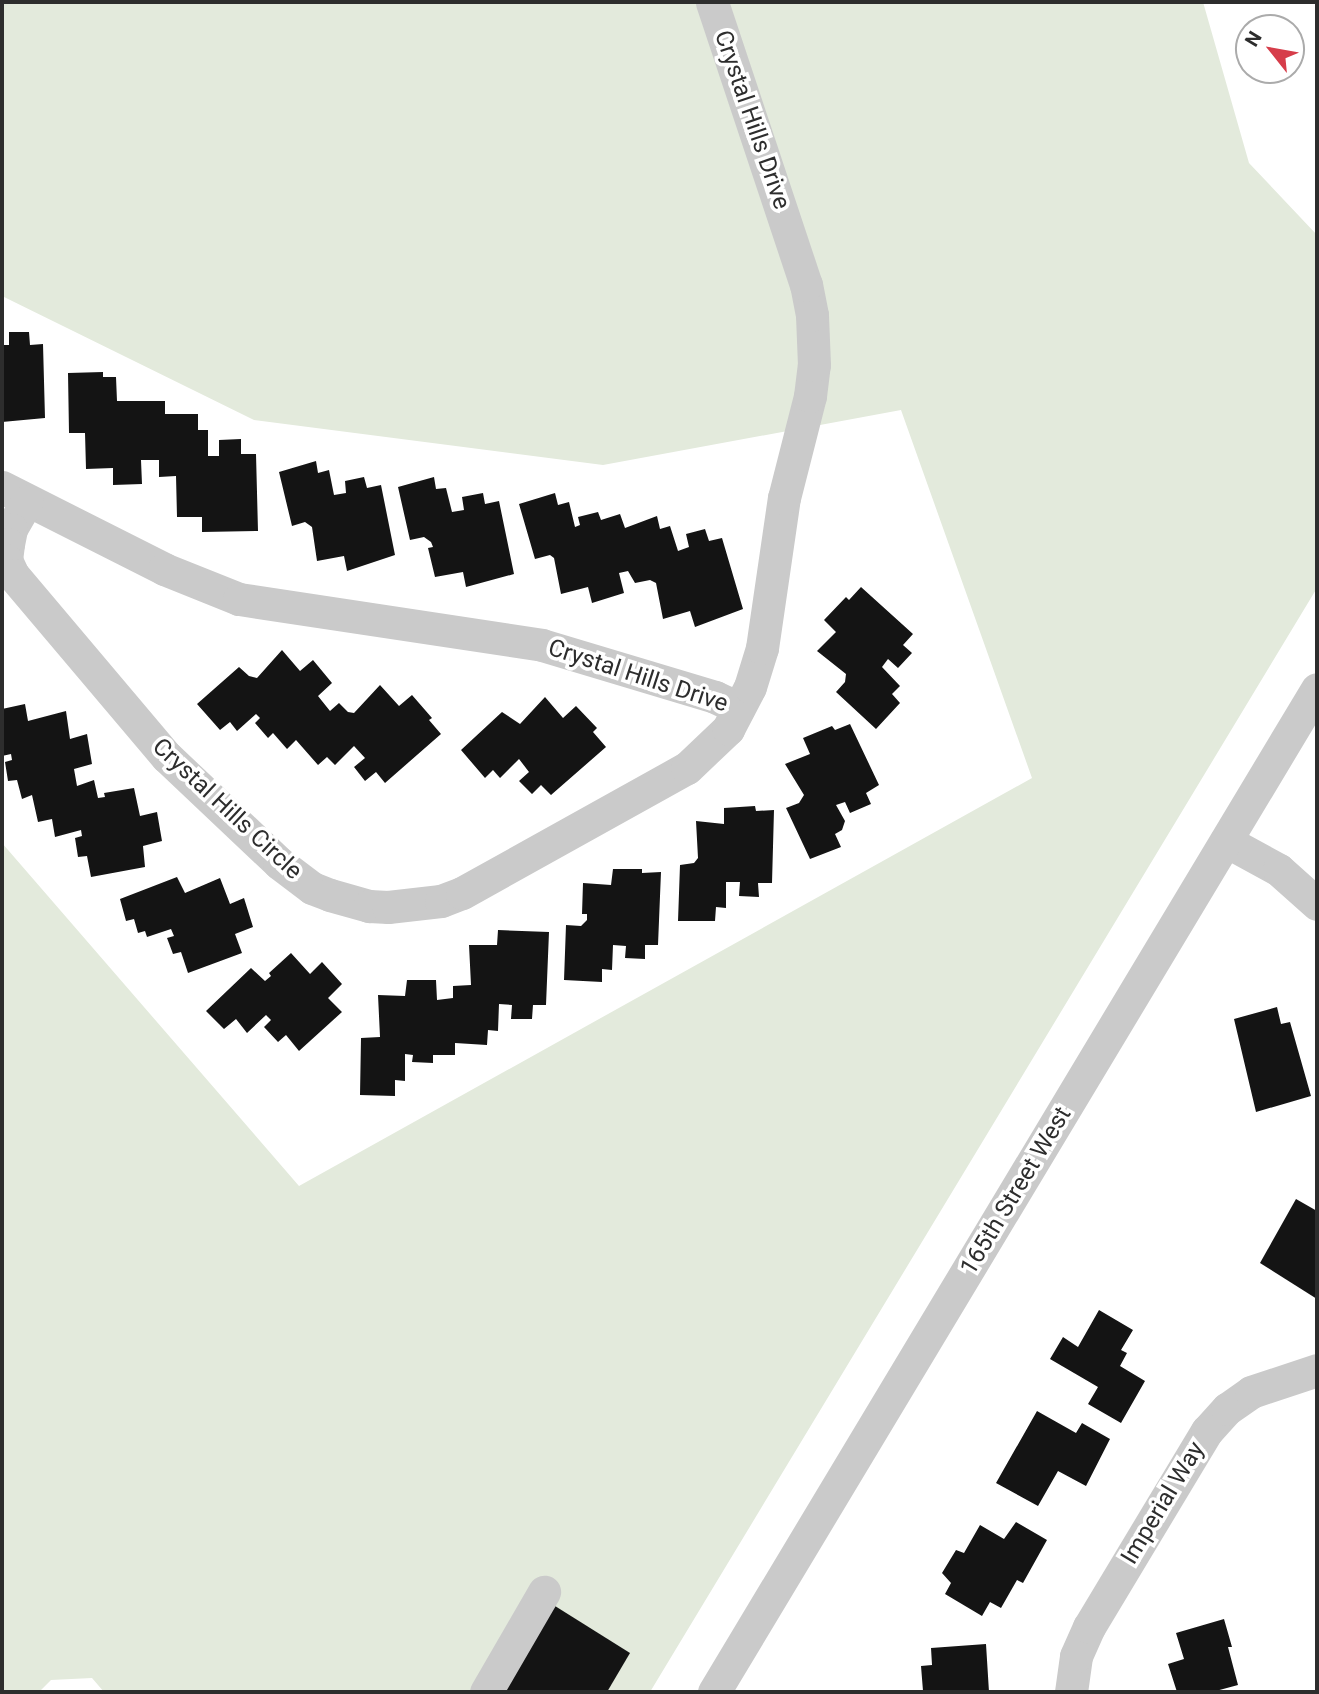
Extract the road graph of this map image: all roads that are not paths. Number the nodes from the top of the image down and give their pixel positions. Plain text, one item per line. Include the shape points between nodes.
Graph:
1 (712, 2) edge
2 (14, 494) edge
3 (1317, 688) edge
4 (739, 709) junction
5 (1226, 841) junction
6 (1317, 904) edge
7 (1317, 1370) edge
8 (544, 1592) dead end
9 (486, 1692) edge
10 (714, 1692) edge
11 (1071, 1692) edge

1 - 4 street, Crystal Hills Drive via 790,231 808,295 814,340 810,396 784,498 762,648
2 - 4 street, Crystal Hills Drive via 164,569 239,599 542,645 715,697
2 - 4 street, Crystal Hills Circle via 6,560 13,575 167,757 279,863 313,888 349,901 405,906 462,893 687,768 717,743
3 - 5 street, 165th Street West
5 - 6 street via 1279,870
5 - 10 street, 165th Street West
7 - 11 street, Imperial Way via 1251,1392 1207,1431 1089,1627 1076,1656
8 - 9 street

